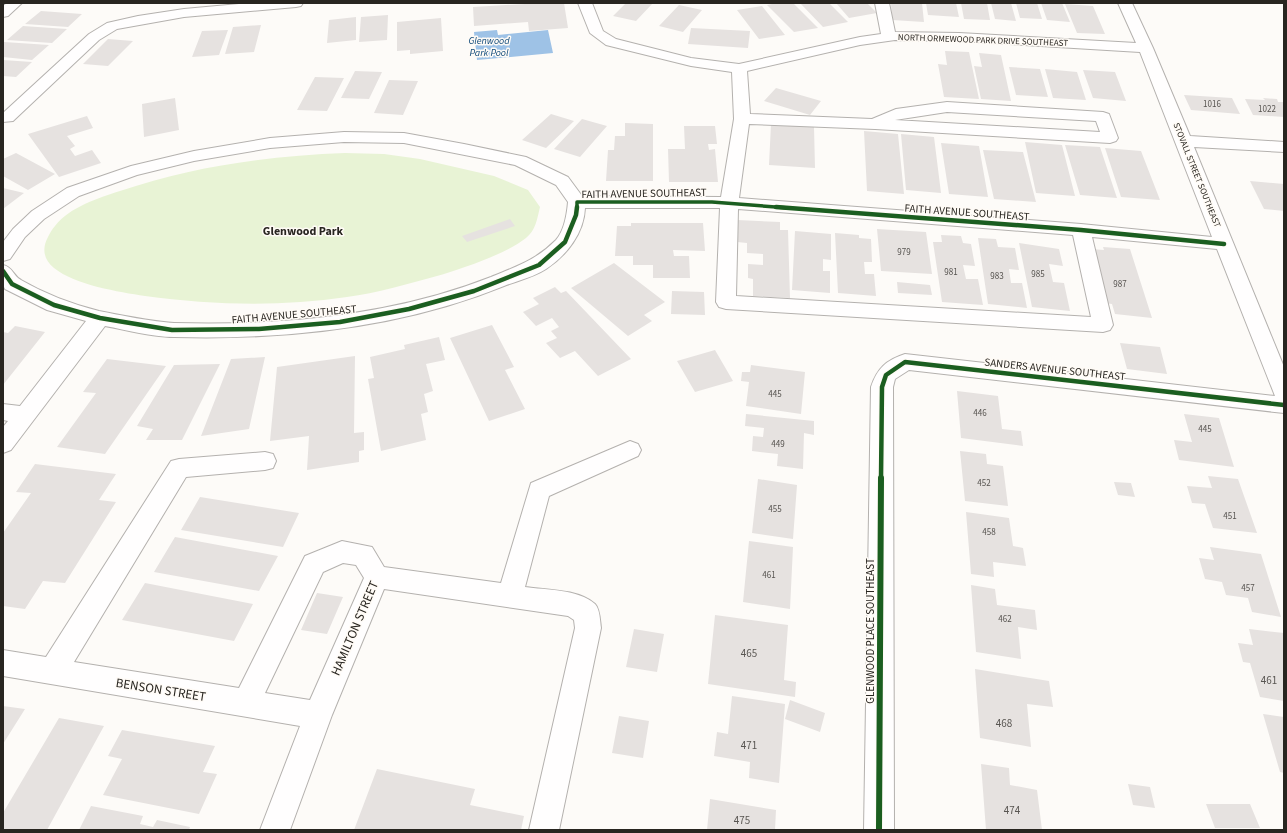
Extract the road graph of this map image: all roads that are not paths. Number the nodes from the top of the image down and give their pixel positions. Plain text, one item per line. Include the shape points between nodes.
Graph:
1 (15, 3) edge
2 (296, 3) edge
3 (585, 3) edge
4 (882, 3) edge
5 (1125, 3) edge
6 (3, 13) edge
7 (889, 37) junction
8 (1146, 48) junction
9 (739, 68) junction
10 (7, 118) dead end
11 (742, 119) junction
12 (875, 124) junction
13 (1183, 141) junction
14 (1284, 147) edge
15 (577, 202) junction
16 (729, 204) junction
17 (1081, 230) junction
18 (1224, 244) junction
19 (3, 255) edge
20 (3, 271) edge
21 (100, 318) junction
22 (1284, 393) edge
23 (1284, 405) edge
24 (3, 412) edge
25 (25, 415) junction
26 (882, 432) joint
27 (3, 444) edge
28 (630, 450) dead end
29 (265, 461) dead end
30 (377, 577) junction
31 (510, 596) junction
32 (3, 663) edge
33 (53, 671) junction
34 (246, 703) junction
35 (318, 714) junction
36 (275, 830) edge
37 (544, 830) edge
38 (879, 830) edge

1 - 6 street
2 - 10 street via 184,13 112,26 94,37
3 - 9 street, NORTH ORMEWOOD PARK DRIVE SOUTHEAST via 597,33 611,42 691,62
4 - 7 street
5 - 8 street, STOVALL STREET SOUTHEAST
7 - 8 street, NORTH ORMEWOOD PARK DRIVE SOUTHEAST via 959,37
7 - 9 street, NORTH ORMEWOOD PARK DRIVE SOUTHEAST
8 - 13 street, STOVALL STREET SOUTHEAST
9 - 11 street
11 - 12 street
11 - 16 street
12 - 12 street via 1040,134 1110,138 1103,117 946,107 896,114
13 - 14 street
13 - 18 street, STOVALL STREET SOUTHEAST
15 - 16 street, FAITH AVENUE SOUTHEAST
15 - 19 street via 562,181 555,177 520,161 464,149 404,138 344,137 270,143 194,156 131,171 73,192 38,215 19,233
15 - 21 street, FAITH AVENUE SOUTHEAST via 576,215 565,242 539,265 474,291 409,309 340,322 259,329 172,330
16 - 17 street, FAITH AVENUE SOUTHEAST
16 - 17 street via 726,302 1103,325
17 - 18 street, FAITH AVENUE SOUTHEAST
18 - 22 street, STOVALL STREET SOUTHEAST
20 - 21 street, FAITH AVENUE SOUTHEAST via 12,284 54,305
21 - 25 street
23 - 26 street, SANDERS AVENUE SOUTHEAST via 905,362 886,375 882,387
24 - 25 street
25 - 27 street
26 - 38 street, GLENWOOD PLACE SOUTHEAST
28 - 31 street via 539,490
29 - 33 street via 179,468
30 - 31 street
30 - 34 street, HAMILTON STREET via 363,555 342,552 314,564
30 - 35 street, HAMILTON STREET
31 - 37 street via 572,605 586,613 588,628
32 - 33 street, BENSON STREET
33 - 34 street, BENSON STREET
34 - 35 street, BENSON STREET
35 - 36 street, HAMILTON STREET

